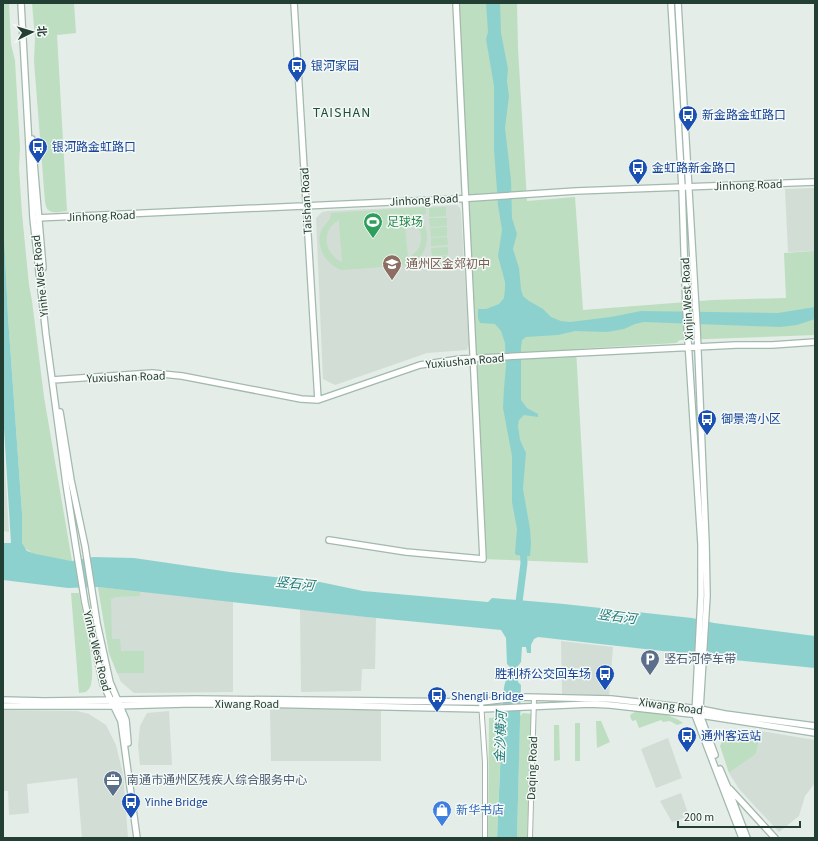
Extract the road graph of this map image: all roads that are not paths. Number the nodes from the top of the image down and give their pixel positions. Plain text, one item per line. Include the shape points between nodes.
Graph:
1 (21, 3) edge
2 (24, 3) edge
3 (294, 3) edge
4 (456, 3) edge
5 (671, 3) edge
6 (678, 3) edge
7 (815, 182) edge
8 (690, 187) junction
9 (682, 188) junction
10 (466, 198) junction
11 (306, 206) junction
12 (36, 218) junction
13 (815, 342) edge
14 (689, 347) junction
15 (698, 347) junction
16 (474, 358) junction
17 (54, 380) junction
18 (318, 400) junction
19 (329, 540) dead end
20 (704, 596) junction
21 (534, 698) junction
22 (3, 700) edge
23 (110, 700) junction
24 (118, 700) junction
25 (481, 702) junction
26 (3, 706) edge
27 (113, 706) junction
28 (121, 706) junction
29 (534, 706) junction
30 (481, 708) junction
31 (697, 709) junction
32 (698, 715) junction
33 (815, 726) edge
34 (815, 733) edge
35 (718, 773) junction
36 (728, 788) junction
37 (138, 838) edge
38 (141, 838) edge
39 (485, 838) edge
40 (530, 838) edge
41 (742, 838) edge
42 (747, 838) edge
43 (775, 838) edge

1 - 12 main road, Yinhe West Road
2 - 12 main road, Yinhe West Road
3 - 11 main road, Taishan Road
4 - 10 main road
5 - 9 main road, Xinjin West Road
6 - 8 main road, Xinjin West Road
7 - 8 main road, Jinhong Road
8 - 9 main road, Jinhong Road
8 - 15 main road, Xinjin West Road
9 - 10 main road, Jinhong Road
9 - 14 main road, Xinjin West Road
10 - 11 main road, Jinhong Road
10 - 16 main road
11 - 12 main road, Jinhong Road
11 - 18 main road, Taishan Road
12 - 17 main road, Yinhe West Road
13 - 15 main road, Yuxiushan Road
14 - 15 main road, Yuxiushan Road
14 - 16 main road, Yuxiushan Road
14 - 20 main road, Xinjin West Road
15 - 20 main road, Xinjin West Road via 706,543
16 - 18 main road, Yuxiushan Road via 420,365
16 - 19 main road via 484,560 406,552
17 - 18 main road, Yuxiushan Road via 152,373
17 - 23 main road, Yinhe West Road via 85,603
17 - 24 main road, Yinhe West Road via 97,623 110,682
20 - 31 main road
21 - 25 main road, Xiwang Road
21 - 29 street, Daqing Road
21 - 31 main road, Xiwang Road via 611,699
22 - 23 main road, Xiwang Road
23 - 24 main road, Xiwang Road
23 - 27 main road, Yinhe West Road
24 - 25 main road, Xiwang Road
24 - 28 main road, Yinhe West Road
25 - 30 street
26 - 27 main road, Xiwang Road
27 - 28 main road, Xiwang Road
27 - 37 main road, Yinhe West Road via 121,721
28 - 30 main road, Xiwang Road via 258,704
28 - 38 main road, Yinhe West Road via 126,720
29 - 30 main road, Xiwang Road
29 - 32 main road, Xiwang Road via 610,705
29 - 40 street, Daqing Road
30 - 39 street via 485,762
31 - 32 main road
31 - 33 main road, Xiwang Road
32 - 34 main road, Xiwang Road
32 - 35 main road
32 - 36 main road
35 - 36 main road
35 - 41 main road
36 - 42 main road
36 - 43 main road

